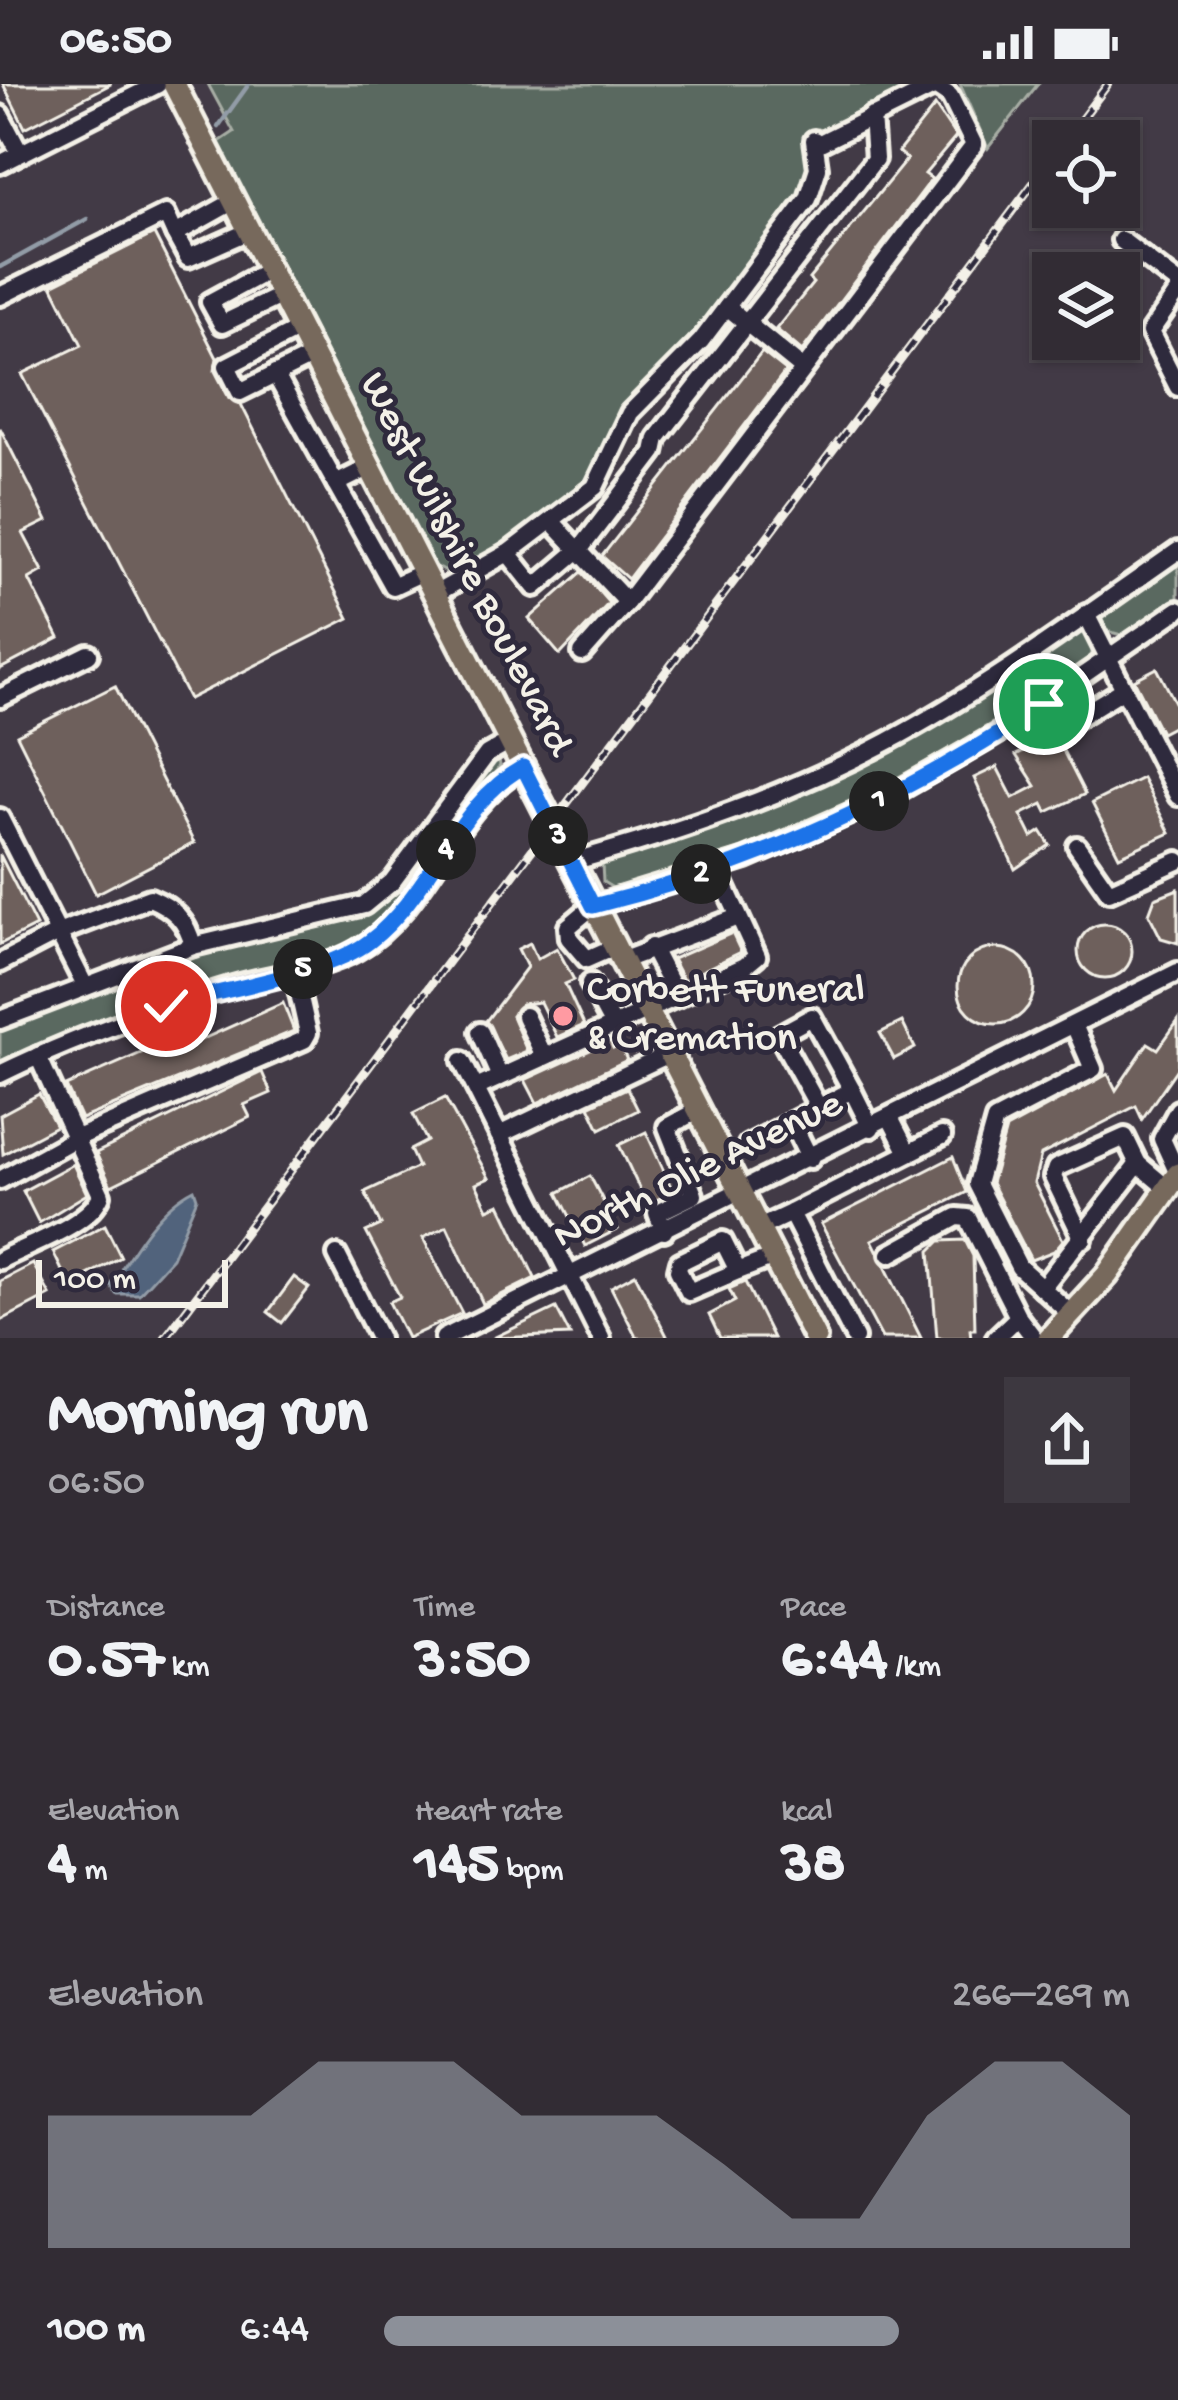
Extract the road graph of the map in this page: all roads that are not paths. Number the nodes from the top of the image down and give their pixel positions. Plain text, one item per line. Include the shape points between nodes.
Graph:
1 (115, 84) edge
2 (158, 84) edge
3 (174, 84) edge
4 (116, 105) junction
5 (0, 115) edge
6 (872, 116) junction
7 (20, 153) junction
8 (0, 164) edge
9 (234, 201) junction
10 (249, 231) junction
11 (175, 234) junction
12 (1120, 240) dead end
13 (269, 270) junction
14 (1178, 287) edge
15 (282, 295) junction
16 (0, 296) edge
17 (727, 308) junction
18 (748, 325) junction
19 (299, 328) junction
20 (1178, 353) edge
21 (313, 356) junction
22 (802, 368) junction
23 (1166, 369) junction
24 (275, 374) junction
25 (1178, 387) edge
26 (370, 467) junction
27 (336, 484) junction
28 (552, 522) junction
29 (579, 550) junction
30 (1178, 551) edge
31 (508, 553) junction
32 (423, 572) junction
33 (435, 595) junction
34 (627, 602) junction
35 (1086, 614) junction
36 (1176, 617) edge
37 (582, 652) dead end
38 (89, 654) dead end
39 (1108, 658) junction
40 (1124, 689) junction
41 (0, 698) edge
42 (1044, 704) junction
43 (510, 741) junction
44 (523, 767) junction
45 (1178, 796) edge
46 (0, 818) edge
47 (1078, 846) dead end
48 (1178, 861) edge
49 (571, 862) junction
50 (717, 869) junction
51 (593, 906) junction
52 (738, 917) junction
53 (58, 933) junction
54 (193, 946) junction
55 (651, 947) junction
56 (618, 954) junction
57 (0, 963) edge
58 (294, 971) junction
59 (1178, 972) edge
60 (84, 983) junction
61 (590, 983) dead end
62 (677, 997) junction
63 (646, 1008) junction
64 (525, 1016) dead end
65 (0, 1020) edge
66 (612, 1024) junction
67 (1074, 1025) junction
68 (480, 1032) dead end
69 (669, 1054) junction
70 (38, 1056) junction
71 (544, 1056) junction
72 (462, 1061) dead end
73 (0, 1074) edge
74 (500, 1077) junction
75 (476, 1088) junction
76 (852, 1090) junction
77 (819, 1108) junction
78 (698, 1110) junction
79 (1178, 1110) edge
80 (890, 1118) junction
81 (792, 1122) junction
82 (872, 1127) junction
83 (499, 1136) junction
84 (942, 1136) dead end
85 (74, 1139) junction
86 (748, 1145) dead end
87 (908, 1153) junction
88 (810, 1159) junction
89 (1138, 1164) junction
90 (1, 1177) edge
91 (1174, 1179) edge
92 (741, 1194) junction
93 (698, 1204) junction
94 (791, 1213) junction
95 (759, 1228) junction
96 (1083, 1239) junction
97 (890, 1253) dead end
98 (337, 1256) dead end
99 (774, 1257) junction
100 (0, 1260) edge
101 (738, 1271) dead end
102 (570, 1276) junction
103 (1042, 1288) junction
104 (1018, 1317) junction
105 (1063, 1329) edge
106 (453, 1336) edge
107 (379, 1338) edge
108 (601, 1338) edge
109 (815, 1338) edge
110 (855, 1338) edge
111 (996, 1338) edge
112 (1034, 1338) edge

1 - 4 street
2 - 4 street
3 - 9 main road, West Wilshire Boulevard
4 - 7 street
5 - 7 street
6 - 17 street via 815,143 808,200
6 - 18 street via 875,159
6 - 22 street via 923,89 944,88 974,146
7 - 8 street
9 - 10 main road, West Wilshire Boulevard
9 - 11 street
10 - 11 street via 191,259
10 - 13 main road, West Wilshire Boulevard
11 - 16 street via 166,214
12 - 14 street
13 - 15 main road, West Wilshire Boulevard
13 - 15 street via 210,302 222,324
14 - 23 street via 1150,328
15 - 19 main road, West Wilshire Boulevard
17 - 18 street
17 - 28 street via 630,413 595,487
18 - 22 street
18 - 29 street
19 - 21 main road, West Wilshire Boulevard
19 - 24 street via 227,366 240,392
20 - 23 street
21 - 24 street
21 - 26 main road, West Wilshire Boulevard
22 - 34 street
23 - 25 street
24 - 27 street
26 - 27 street
26 - 32 main road, West Wilshire Boulevard
27 - 32 street via 393,586
28 - 29 street
28 - 31 street
29 - 31 street via 536,587
29 - 34 street
30 - 35 street
31 - 33 street
32 - 33 main road, West Wilshire Boulevard
33 - 43 main road, West Wilshire Boulevard
34 - 37 street
35 - 39 street
35 - 49 street via 942,711 817,777 710,821
36 - 39 street
38 - 41 street
39 - 40 street
39 - 42 street
40 - 42 street via 1064,726
40 - 45 street
42 - 50 street via 888,797
43 - 44 main road, West Wilshire Boulevard
43 - 54 street via 487,754 373,900
44 - 49 main road, West Wilshire Boulevard
44 - 58 street via 499,781 373,939 343,958
46 - 53 street
47 - 48 street via 1109,892
49 - 51 main road, West Wilshire Boulevard
50 - 51 street
50 - 52 street
51 - 56 main road, West Wilshire Boulevard
51 - 56 street via 568,927 569,938 587,959
52 - 55 street
52 - 62 street via 757,956
53 - 54 street via 150,898 189,928
53 - 57 street
53 - 60 street
54 - 60 street
55 - 56 street
55 - 62 street
56 - 63 main road, West Wilshire Boulevard
58 - 70 street via 166,1006
58 - 85 street via 304,1040
59 - 67 street, North Olie Avenue
60 - 65 street
61 - 66 street
62 - 63 street
63 - 66 street
63 - 69 main road, West Wilshire Boulevard
64 - 71 street
66 - 71 street
67 - 80 street, North Olie Avenue
67 - 103 street via 1093,1070 995,1120 977,1184 1019,1267
68 - 74 street
69 - 78 main road, West Wilshire Boulevard
69 - 83 street
70 - 73 street
70 - 85 street
71 - 74 street
72 - 75 street
74 - 75 street
75 - 83 street
76 - 77 street
76 - 77 street via 812,1017 779,1035
76 - 82 street
77 - 81 street
78 - 92 main road, West Wilshire Boulevard
78 - 93 street via 667,1127
79 - 91 street via 1162,1138
80 - 82 street, North Olie Avenue
80 - 87 street
81 - 86 street
81 - 88 street
82 - 88 street, North Olie Avenue
83 - 102 street
84 - 87 street
85 - 90 street
85 - 100 street via 101,1195 97,1207
87 - 94 street
88 - 92 street, North Olie Avenue
89 - 91 street
89 - 96 street
89 - 96 street via 1125,1137 1056,1168 1053,1177
91 - 105 main road
92 - 93 street, North Olie Avenue
92 - 95 main road, West Wilshire Boulevard
93 - 102 street, North Olie Avenue via 664,1231
94 - 95 street
94 - 110 street
95 - 99 main road, West Wilshire Boulevard
96 - 103 street
97 - 104 street via 957,1216 968,1218
98 - 107 street
99 - 101 street
99 - 109 main road, West Wilshire Boulevard
102 - 106 street, North Olie Avenue
102 - 108 street
103 - 105 street
104 - 111 street
104 - 112 street

